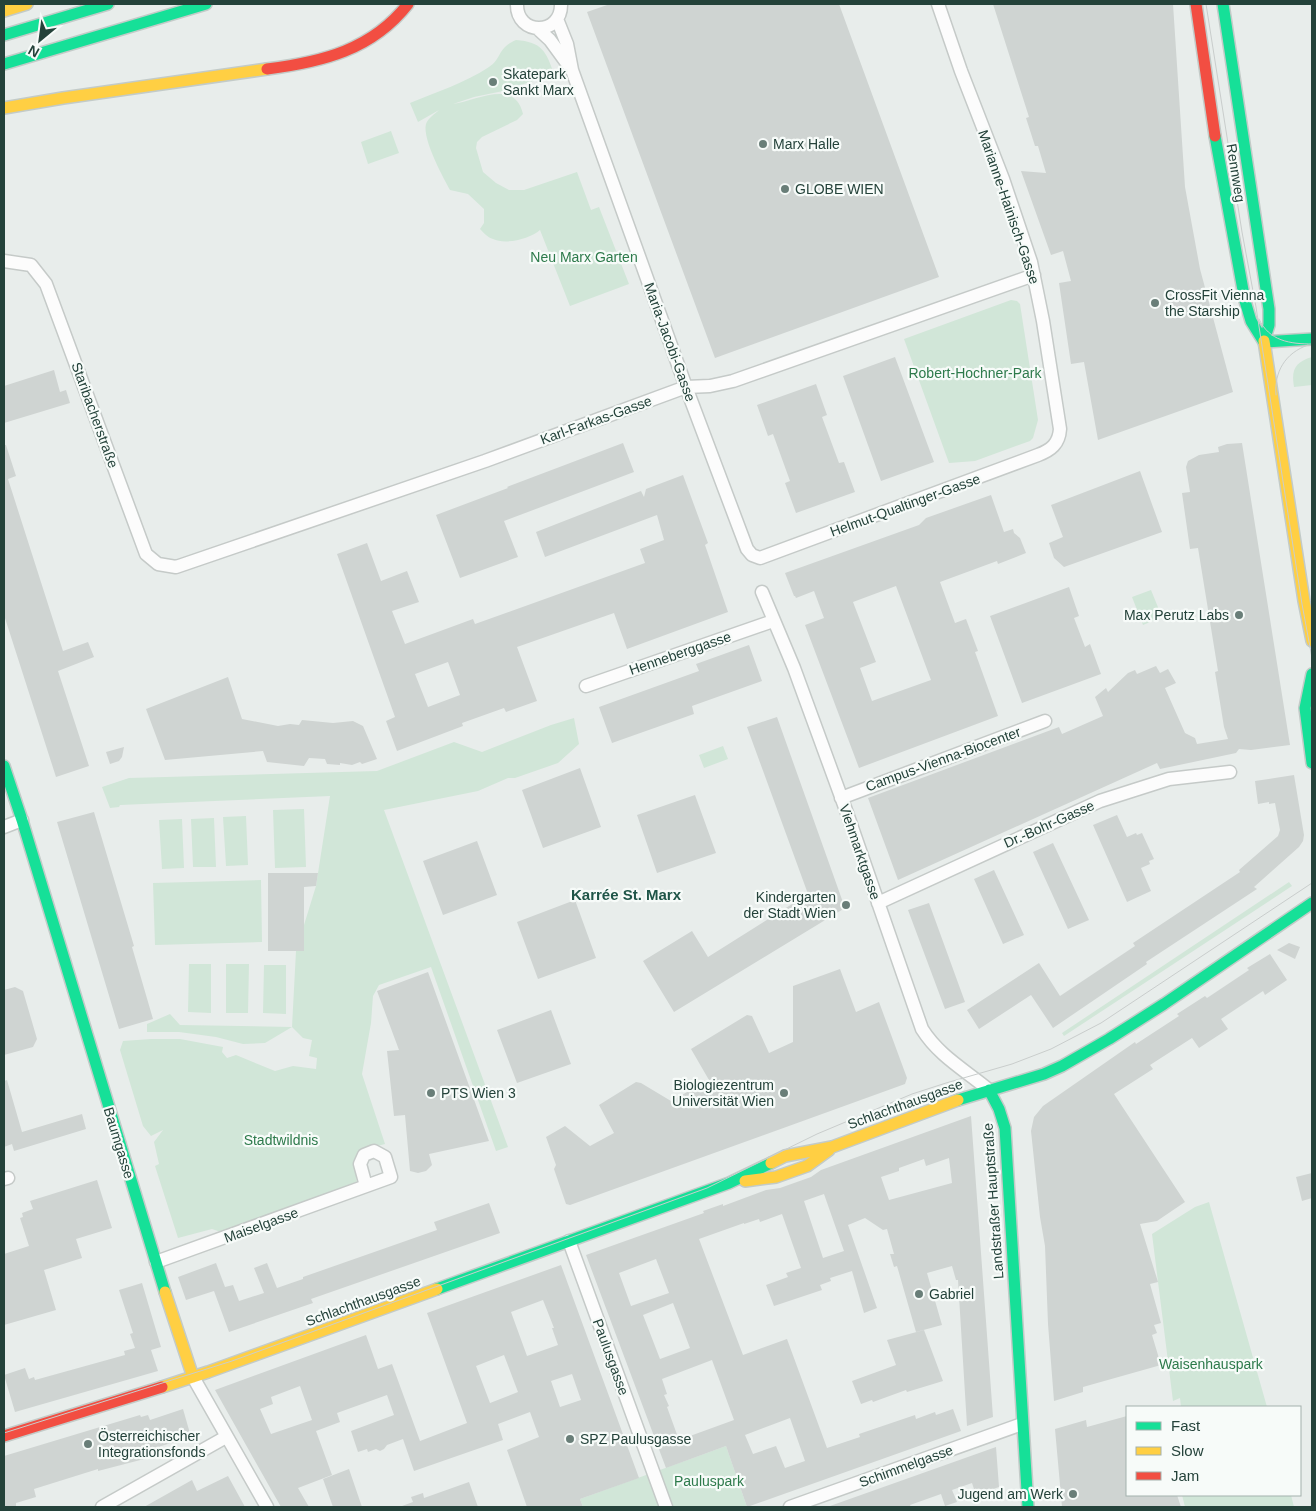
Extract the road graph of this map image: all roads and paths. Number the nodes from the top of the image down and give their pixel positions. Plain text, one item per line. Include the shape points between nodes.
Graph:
1 (27, 4) edge
2 (108, 4) edge
3 (206, 4) edge
4 (408, 4) edge
5 (517, 4) edge
6 (561, 4) edge
7 (938, 4) edge
8 (1196, 4) edge
9 (1223, 4) edge
10 (4, 11) edge
11 (557, 18) junction
12 (537, 28) junction
13 (4, 35) edge
14 (4, 64) edge
15 (572, 70) junction
16 (4, 108) edge
17 (4, 261) edge
18 (1034, 275) junction
19 (1312, 339) edge
20 (1264, 342) junction
21 (686, 387) junction
22 (1055, 445) joint
23 (752, 555) joint
24 (158, 564) joint
25 (762, 592) dead end
26 (773, 621) junction
27 (1312, 641) edge
28 (1312, 674) edge
29 (586, 686) dead end
30 (1045, 721) dead end
31 (1312, 763) edge
32 (4, 766) edge
33 (1230, 772) dead end
34 (841, 798) junction
35 (22, 820) junction
36 (4, 827) edge
37 (878, 903) junction
38 (1312, 903) edge
39 (989, 1090) junction
40 (832, 1147) junction
41 (729, 1183) junction
42 (366, 1186) dead end
43 (569, 1241) junction
44 (156, 1262) junction
45 (193, 1377) junction
46 (1022, 1424) junction
47 (4, 1436) edge
48 (226, 1437) junction
49 (102, 1507) edge
50 (267, 1507) edge
51 (666, 1507) edge
52 (790, 1507) edge
53 (1028, 1507) edge

1 - 10 main road
2 - 13 main road
3 - 14 main road
4 - 16 main road via 386,28 362,44 306,64
5 - 12 street, Maria-Jacobi-Gasse via 520,18 530,27
6 - 11 street
7 - 18 street, Marianne-Hainisch-Gasse via 1003,179
8 - 20 main road, Rennweg via 1228,217 1246,310
9 - 20 main road, Rennweg via 1269,309
11 - 12 street via 550,26
11 - 15 street, Maria-Jacobi-Gasse
12 - 15 street, Maria-Jacobi-Gasse
15 - 21 street, Maria-Jacobi-Gasse
17 - 24 street, Staribacherstraße via 31,265 46,284 146,554
18 - 21 street, Karl-Farkas-Gasse via 733,381
18 - 22 street, Marianne-Hainisch-Gasse via 1060,429
19 - 20 main road
20 - 27 main road, Rennweg
21 - 23 street, Maria-Jacobi-Gasse
21 - 24 street, Karl-Farkas-Gasse via 176,567
22 - 23 street, Helmut-Qualtinger-Gasse via 1000,470 760,558
25 - 26 street, Viehmarktgasse
26 - 29 street, Henneberggasse
26 - 34 street, Viehmarktgasse via 794,668
28 - 31 main road via 1306,708
30 - 34 street, Campus-Vienna-Biocenter
32 - 35 main road, Baumgasse
33 - 37 street, Dr.-Bohr-Gasse via 1169,779 1100,801
34 - 37 street, Viehmarktgasse
35 - 36 street
35 - 44 main road, Baumgasse
37 - 39 street, Viehmarktgasse via 922,1029 936,1049
38 - 39 main road via 1164,1004 1083,1054 1044,1074
39 - 40 main road, Schlachthausgasse
39 - 46 main road, Landstraßer Hauptstraße via 1005,1128
40 - 41 main road, Schlachthausgasse via 785,1156
40 - 41 main road, Schlachthausgasse via 807,1166 776,1177
41 - 43 main road, Schlachthausgasse
42 - 44 street, Maiselgasse
43 - 45 main road, Schlachthausgasse
43 - 51 street, Paulusgasse
44 - 45 main road, Baumgasse
45 - 47 main road, Schlachthausgasse
45 - 48 street, Baumgasse
46 - 52 street, Schimmelgasse
46 - 53 main road, Landstraßer Hauptstraße
48 - 49 street
48 - 50 street, Baumgasse

